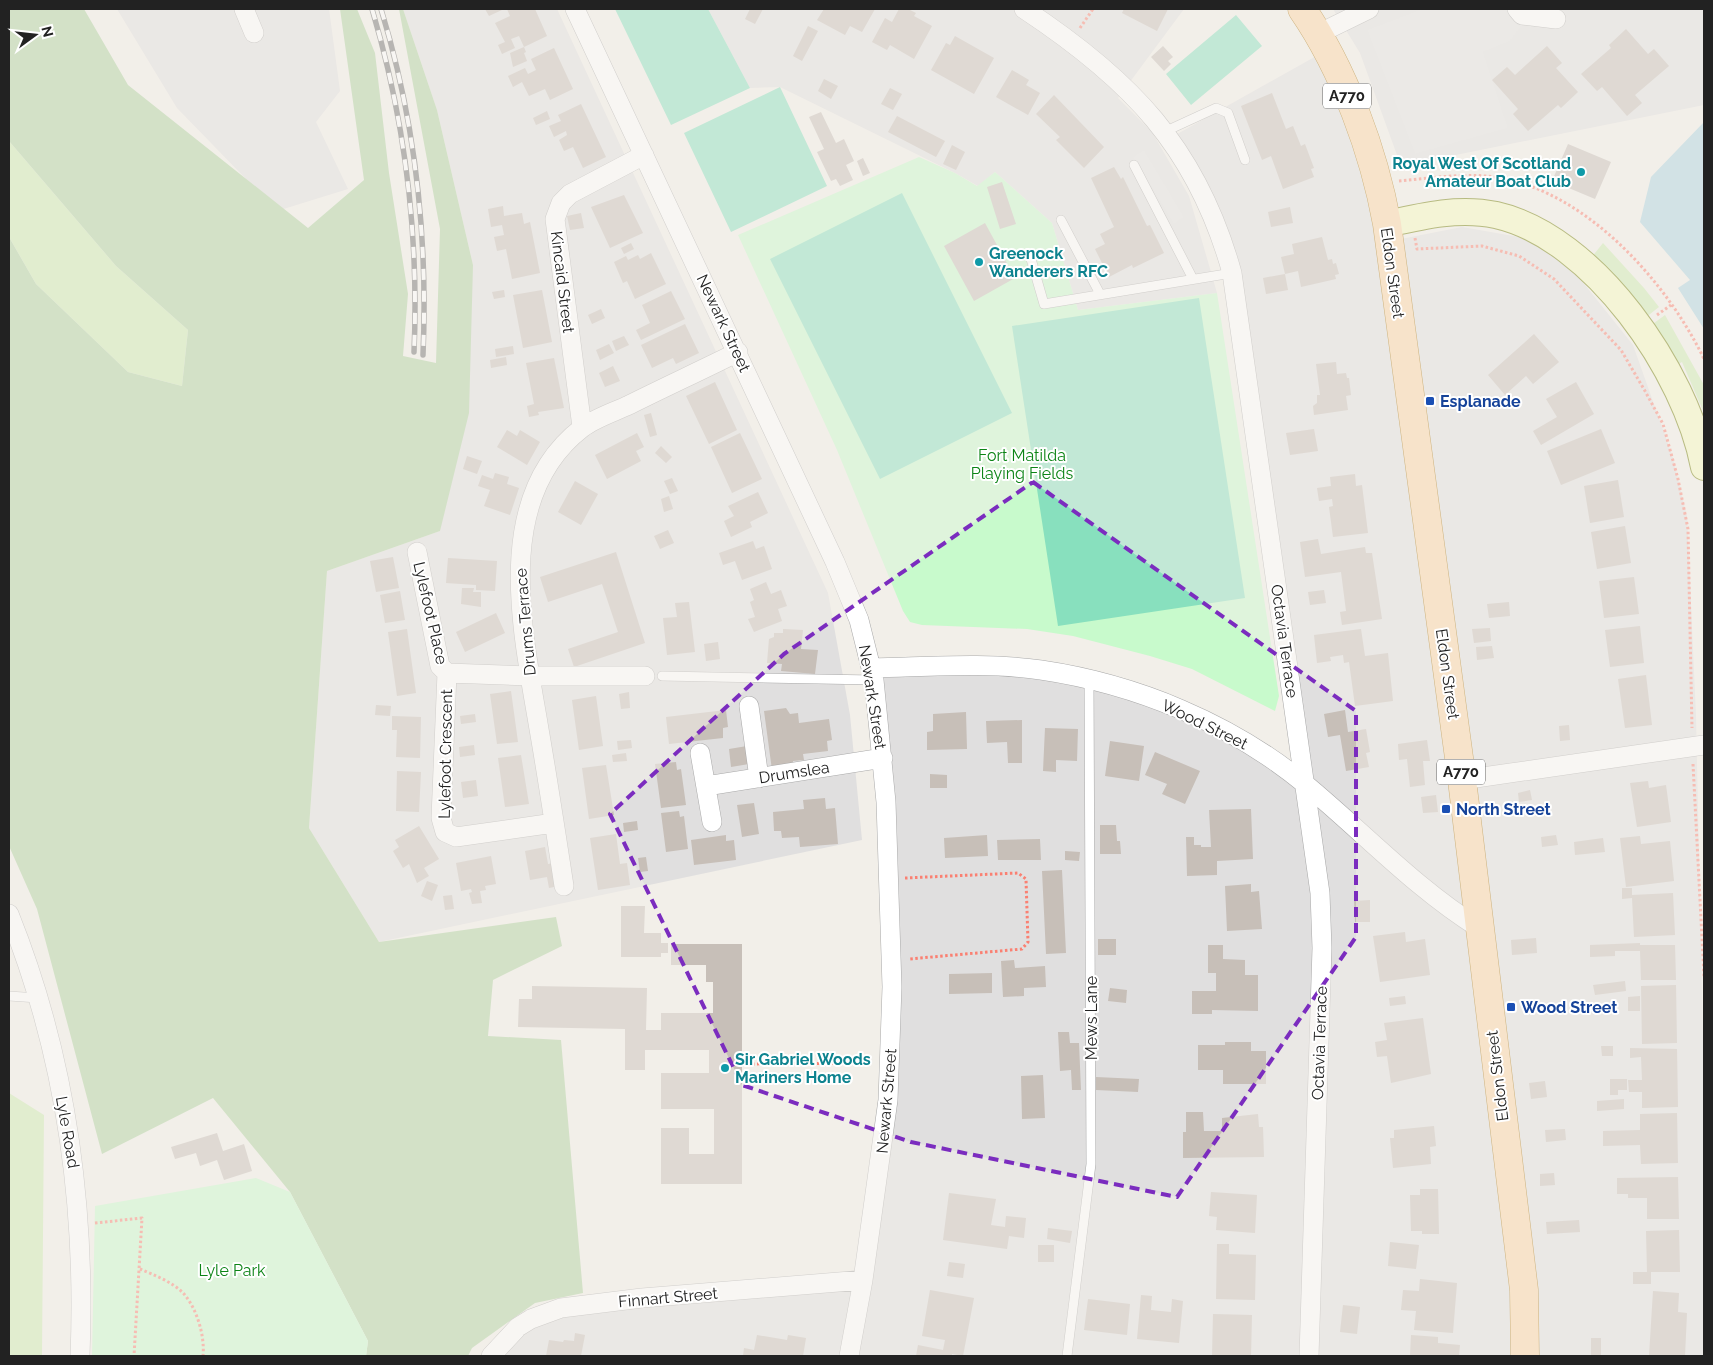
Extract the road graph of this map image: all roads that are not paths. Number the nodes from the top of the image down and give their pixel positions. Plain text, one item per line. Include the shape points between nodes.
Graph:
1 (244, 9) edge
2 (575, 9) edge
3 (1024, 9) edge
4 (1302, 9) edge
5 (1369, 9) edge
6 (1516, 9) edge
7 (1556, 19) dead end
8 (254, 33) dead end
9 (1318, 34) junction
10 (1166, 131) junction
11 (644, 155) junction
12 (1246, 160) dead end
13 (1134, 165) dead end
14 (1060, 220) dead end
15 (1398, 222) junction
16 (1031, 259) dead end
17 (1232, 272) junction
18 (1193, 279) junction
19 (1100, 294) junction
20 (738, 352) junction
21 (582, 427) junction
22 (1704, 467) edge
23 (417, 552) dead end
24 (447, 673) junction
25 (873, 674) junction
26 (530, 676) junction
27 (653, 676) joint
28 (1089, 679) junction
29 (749, 706) dead end
30 (1698, 746) edge
31 (700, 753) dead end
32 (883, 758) junction
33 (759, 778) junction
34 (1462, 780) junction
35 (1306, 784) junction
36 (706, 786) junction
37 (712, 822) dead end
38 (554, 823) junction
39 (564, 886) dead end
40 (9, 914) edge
41 (1479, 928) junction
42 (9, 996) edge
43 (38, 998) junction
44 (863, 1280) junction
45 (80, 1356) edge
46 (491, 1356) edge
47 (849, 1356) edge
48 (1067, 1356) edge
49 (1308, 1356) edge
50 (1525, 1356) edge

1 - 8 street
2 - 11 street, Newark Street
3 - 10 street, Octavia Terrace via 1108,70 1140,100
4 - 9 main road, Eldon Street / A770
5 - 9 street
6 - 7 street via 1522,15
9 - 15 main road, Eldon Street / A770 via 1363,136 1380,189
10 - 12 lane via 1216,108 1223,110 1228,113
10 - 17 street, Octavia Terrace via 1208,203 1224,241
11 - 20 street, Newark Street
11 - 21 street, Kincaid Street via 570,194 561,203 555,219
13 - 18 lane
14 - 19 lane
15 - 22 street via 1437,213 1495,215 1548,235 1572,252 1622,305 1655,350 1687,412
15 - 34 main road, Eldon Street / A770
16 - 19 lane via 1044,304
17 - 18 lane
17 - 35 street, Octavia Terrace
18 - 19 lane
20 - 21 street, Drums Terrace
20 - 25 street, Newark Street via 835,562 859,620
21 - 26 street, Drums Terrace via 548,464 532,495 523,532 519,568
23 - 24 street, Lylefoot Place via 440,666
24 - 26 street, Lylefoot Crescent
24 - 38 street, Lylefoot Crescent via 441,818 445,832 456,837
25 - 27 lane, Lylefoot Crescent
25 - 28 street, Wood Street via 996,667 1041,670
25 - 32 street, Newark Street
26 - 27 street, Lylefoot Crescent
26 - 38 street, Drums Terrace
28 - 35 street, Wood Street via 1145,695 1194,715 1265,754
28 - 48 lane, Mews Lane via 1091,1164
29 - 33 street
30 - 34 street
31 - 36 street
32 - 33 street, Drumslea
32 - 44 street, Newark Street via 889,879 891,1063
33 - 36 street, Drumslea
34 - 41 main road, Eldon Street / A770
35 - 41 street, Wood Street via 1448,908
35 - 49 street, Octavia Terrace via 1320,893 1322,948
36 - 37 street
38 - 39 street, Drums Terrace
40 - 43 street, Lyle Road
41 - 50 main road, Eldon Street / A770 via 1524,1290
42 - 43 lane
43 - 45 street, Lyle Road via 71,1138 80,1225
44 - 46 street, Finnart Street via 561,1308 518,1327
44 - 47 street, Newark Street

